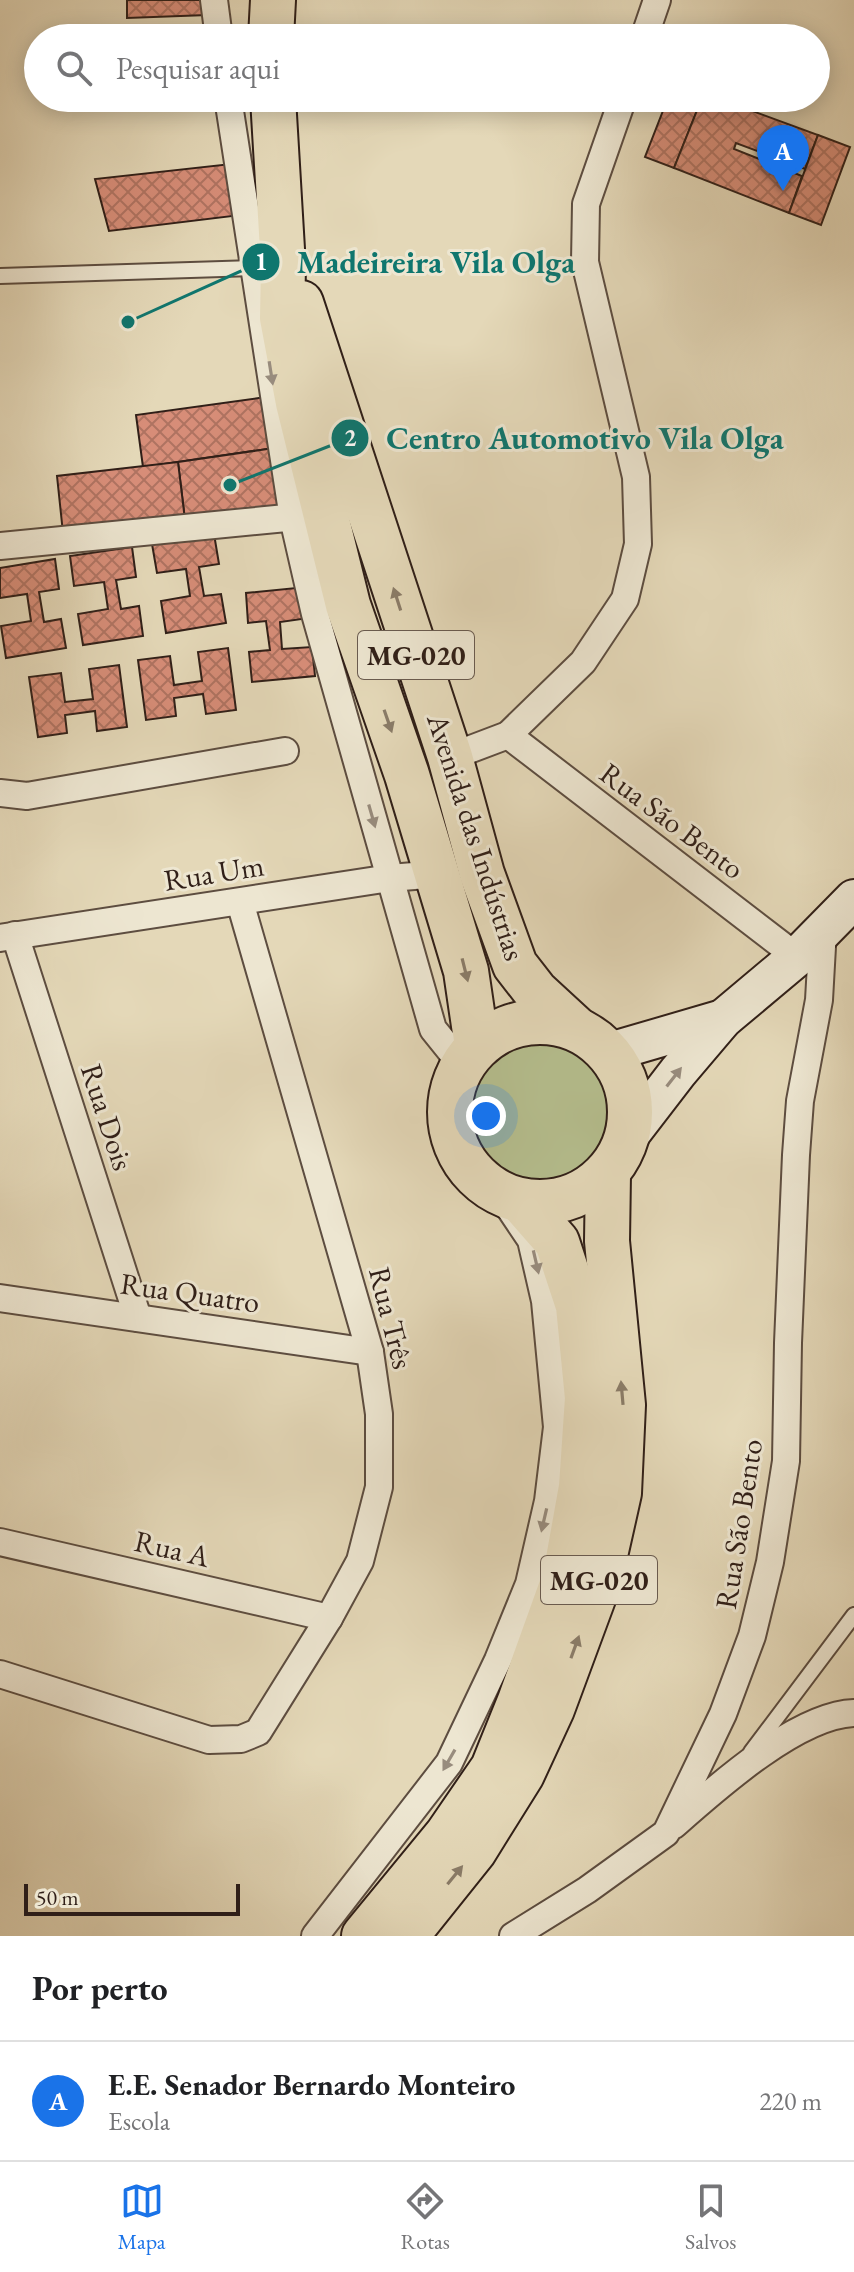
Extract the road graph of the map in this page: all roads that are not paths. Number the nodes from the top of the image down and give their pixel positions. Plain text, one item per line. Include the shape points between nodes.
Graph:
1 (214, 0) edge
2 (273, 0) edge
3 (657, 0) edge
4 (217, 24) edge
5 (272, 24) edge
6 (649, 24) edge
7 (231, 112) edge
8 (273, 112) edge
9 (618, 112) edge
10 (268, 267) junction
11 (0, 276) edge
12 (369, 505) junction
13 (308, 516) junction
14 (0, 546) edge
15 (508, 735) junction
16 (285, 751) dead end
17 (450, 757) junction
18 (0, 793) edge
19 (438, 874) junction
20 (390, 878) junction
21 (854, 899) edge
22 (240, 902) junction
23 (823, 929) junction
24 (8, 936) edge
25 (797, 957) junction
26 (723, 1019) junction
27 (574, 1027) junction
28 (610, 1052) junction
29 (470, 1056) junction
30 (628, 1137) junction
31 (608, 1174) junction
32 (511, 1198) junction
33 (0, 1298) edge
34 (138, 1318) junction
35 (370, 1352) junction
36 (0, 1542) edge
37 (854, 1615) edge
38 (329, 1618) junction
39 (0, 1674) edge
40 (854, 1713) edge
41 (739, 1768) junction
42 (666, 1833) junction
43 (315, 1936) edge
44 (364, 1936) edge
45 (406, 1936) edge
46 (513, 1936) edge

1 - 4 street
2 - 5 highway
3 - 6 street
7 - 10 street
8 - 10 highway, Avenida das Indústrias / MG-020
9 - 15 street via 586,204 585,262 636,477 638,544 625,599 583,662
10 - 11 lane
10 - 12 highway, Avenida das Indústrias / MG-020 via 307,316
10 -> 13 highway, Avenida das Indústrias / MG-020 via 272,319 298,403
12 - 13 street
17 -> 12 highway, Avenida das Indústrias / MG-020
13 - 14 street
13 -> 19 highway, Avenida das Indústrias / MG-020 via 348,605
13 -> 20 street via 315,614
15 - 17 street
15 - 25 street, Rua São Bento
16 - 18 street via 27,796
17 - 27 highway, Avenida das Indústrias / MG-020 via 482,874 515,965
19 - 20 street, Rua Um
19 -> 29 highway, Avenida das Indústrias / MG-020 via 466,971
20 - 22 street, Rua Um
20 - 29 street via 433,1029
21 - 23 main road
22 - 24 street, Rua Um
22 - 35 street, Rua Três
23 - 25 main road
23 - 42 street, Rua São Bento via 819,1000 800,1101 786,1461 770,1562 752,1636 728,1701
24 - 34 street, Rua Dois
25 - 26 main road
26 - 28 main road
30 -> 26 main road
27 - 28 highway, MG-020
27 - 29 highway, MG-020 via 540,1021 506,1028
28 - 30 highway, MG-020 via 630,1093
29 - 32 highway, MG-020 via 449,1101 452,1138 470,1171
30 - 31 highway, MG-020
31 - 32 highway, MG-020 via 583,1193 553,1203
45 -> 31 highway, MG-020 via 474,1851 522,1774 599,1582 619,1493 623,1405 607,1241
32 -> 43 street via 531,1240 545,1301 557,1427 548,1501 529,1584 449,1763
32 - 44 highway, MG-020 via 557,1242 578,1306 587,1398 581,1487 565,1576 493,1768 447,1835
33 - 34 street, Rua Quatro
34 - 35 street, Rua Quatro
35 - 38 street, Rua Três via 379,1414 379,1487 360,1561
36 - 38 street, Rua A
37 - 41 lane
38 - 39 street, Rua Três via 258,1732 241,1739 209,1740
40 - 41 street via 814,1723
41 - 42 street
42 - 46 street, Rua São Bento

